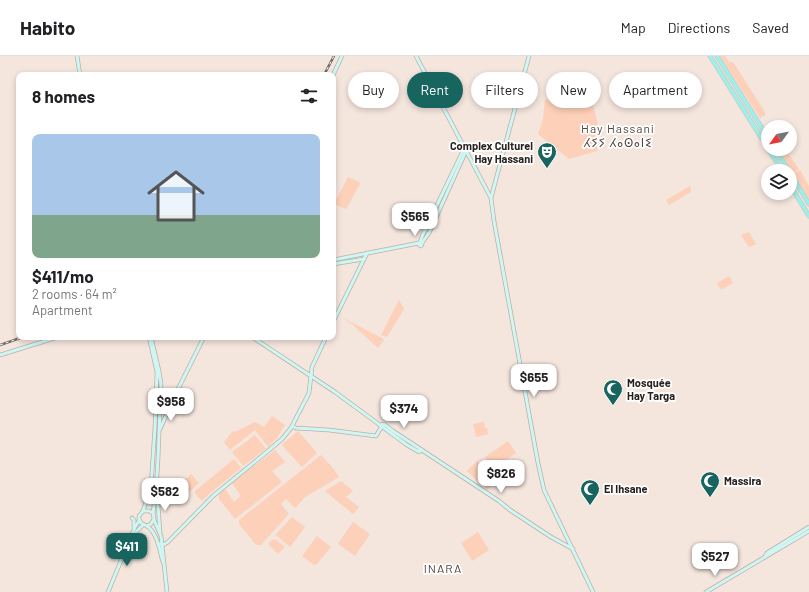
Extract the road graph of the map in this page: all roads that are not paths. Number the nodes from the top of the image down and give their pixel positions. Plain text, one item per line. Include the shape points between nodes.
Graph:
1 (76, 56) edge
2 (342, 56) edge
3 (416, 56) edge
4 (710, 56) edge
5 (717, 56) edge
6 (528, 57) edge
7 (79, 72) edge
8 (334, 72) edge
9 (761, 127) edge
10 (466, 149) junction
11 (463, 159) junction
12 (474, 164) junction
13 (778, 164) edge
14 (797, 185) edge
15 (797, 196) edge
16 (491, 198) junction
17 (809, 204) edge
18 (809, 216) edge
19 (420, 243) junction
20 (367, 253) junction
21 (364, 258) junction
22 (336, 259) edge
23 (336, 263) edge
24 (336, 316) edge
25 (49, 340) edge
26 (151, 340) edge
27 (151, 340) edge
28 (202, 340) edge
29 (256, 340) edge
30 (325, 340) edge
31 (0, 356) edge
32 (311, 377) junction
33 (160, 405) junction
34 (170, 405) junction
35 (382, 425) junction
36 (292, 426) junction
37 (159, 433) junction
38 (156, 490) junction
39 (143, 511) junction
40 (153, 513) junction
41 (132, 518) dead end
42 (154, 520) junction
43 (139, 521) junction
44 (143, 525) junction
45 (147, 526) junction
46 (809, 527) edge
47 (134, 530) junction
48 (809, 531) edge
49 (161, 536) junction
50 (132, 537) junction
51 (172, 537) junction
52 (158, 544) junction
53 (163, 545) junction
54 (573, 549) junction
55 (765, 557) junction
56 (164, 564) junction
57 (108, 592) edge
58 (167, 592) edge
59 (593, 592) edge
60 (706, 592) edge

1 - 7 street
2 - 8 street
3 - 10 street
4 - 13 main road
5 - 9 main road
6 - 16 street
10 - 11 street
10 - 12 street
10 - 19 street
11 - 12 street
11 - 19 street via 429,233
12 - 16 street
14 - 17 main road
15 - 18 main road
16 - 54 street via 544,490
19 - 20 street
20 - 21 street
20 - 22 street
21 - 23 street
21 - 24 street
25 - 31 street
26 - 33 street via 160,375
27 - 39 street via 157,385 151,487
28 - 34 street
29 - 32 street
30 - 32 street via 312,367
32 - 35 street
32 - 36 street via 309,393
33 - 34 street via 164,408
33 - 37 street
34 - 37 street
35 - 36 street via 376,436
35 - 54 street
36 - 51 street via 282,439 213,496
37 - 38 street
38 - 40 street
38 - 49 street
39 - 40 street
39 - 43 street
40 - 42 street
41 - 47 street
42 - 45 street
42 - 49 street
43 - 44 street
43 - 47 street
44 - 45 street
44 - 50 street
45 - 52 street via 154,532
46 - 55 street via 767,553
47 - 50 street
48 - 55 street
49 - 51 street via 165,539
49 - 53 street
50 - 57 street
51 - 53 street
52 - 53 street
52 - 56 street
53 - 56 street
54 - 59 street
55 - 60 street
56 - 58 street

